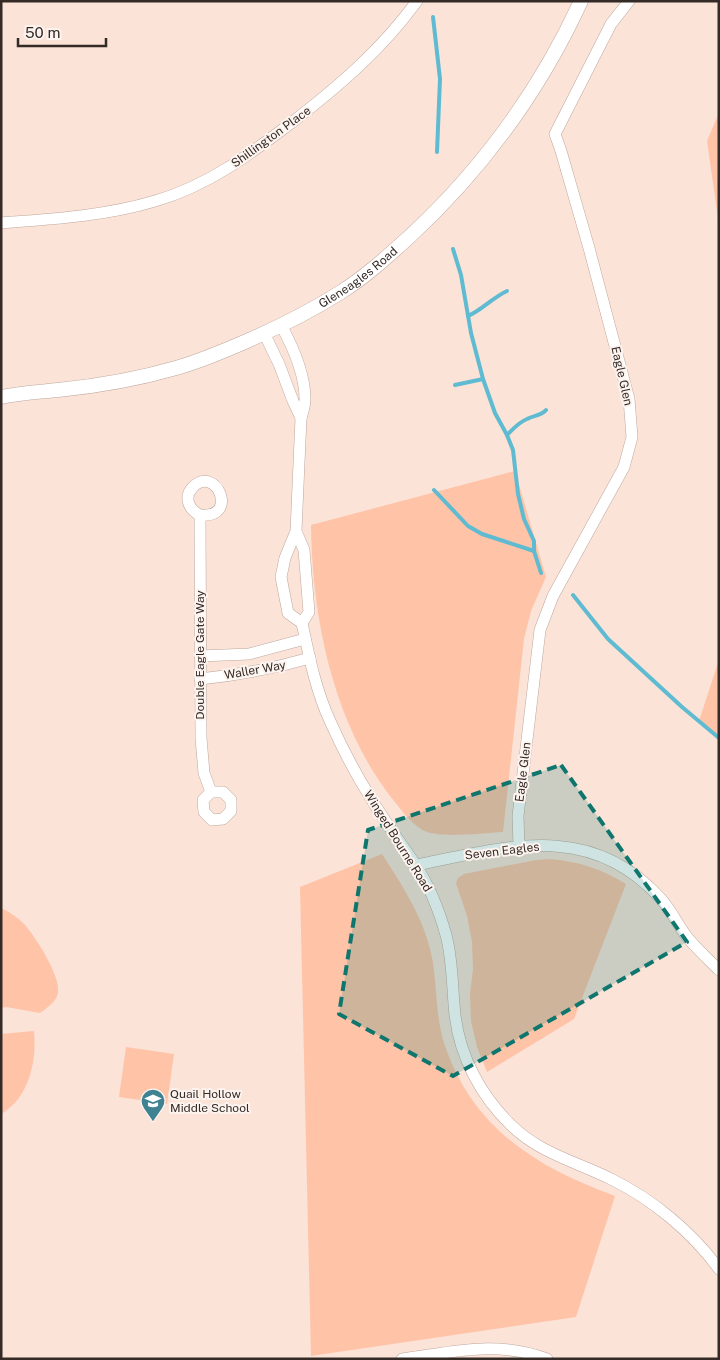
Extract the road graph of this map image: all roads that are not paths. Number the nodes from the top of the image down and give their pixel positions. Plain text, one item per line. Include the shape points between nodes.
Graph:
1 (417, 1) edge
2 (581, 1) edge
3 (629, 1) edge
4 (1, 223) edge
5 (281, 325) junction
6 (264, 333) junction
7 (1, 388) edge
8 (25, 392) junction
9 (1, 397) edge
10 (301, 418) junction
11 (200, 515) dead end
12 (296, 531) junction
13 (302, 624) junction
14 (306, 639) junction
15 (200, 656) junction
16 (310, 658) junction
17 (200, 679) junction
18 (211, 792) dead end
19 (519, 846) junction
20 (416, 865) junction
21 (719, 970) edge
22 (719, 1270) edge
23 (402, 1359) edge
24 (547, 1359) edge

1 - 4 street, Shillington Place via 374,53 329,94 258,148 212,177 172,195 123,210
2 - 5 street, Gleneagles Road via 535,86 496,144 453,195 368,272 342,291
3 - 19 street, Eagle Glen via 611,24 555,134 629,399 632,437 624,467 553,596 540,630 518,816
5 - 6 street, Gleneagles Road
5 - 10 street, Winged Bourne Road via 293,350 304,390
6 - 8 street, Gleneagles Road via 210,357 142,376 104,384
6 - 10 street, Winged Bourne Road
7 - 8 street, Gleneagles Road
8 - 9 street, Gleneagles Road
10 - 12 street, Winged Bourne Road
11 - 15 street, Double Eagle Gate Way
12 - 13 street, Winged Bourne Road via 304,550 309,612
12 - 13 street, Winged Bourne Road via 281,577 288,613
13 - 14 street, Winged Bourne Road
14 - 15 street, Waller Way via 249,654
14 - 16 street, Winged Bourne Road
15 - 17 street, Double Eagle Gate Way
16 - 17 street, Waller Way via 246,674
16 - 20 street, Winged Bourne Road via 329,720 352,767
17 - 18 street, Double Eagle Gate Way via 204,773
19 - 20 street, Seven Eagles
19 - 21 street, Seven Eagles via 564,846 586,850 626,868 662,900 687,936
20 - 22 street, Winged Bourne Road via 436,904 446,936 459,1038 474,1077 491,1103 526,1138 638,1194 691,1237
23 - 24 street via 490,1348 512,1349

